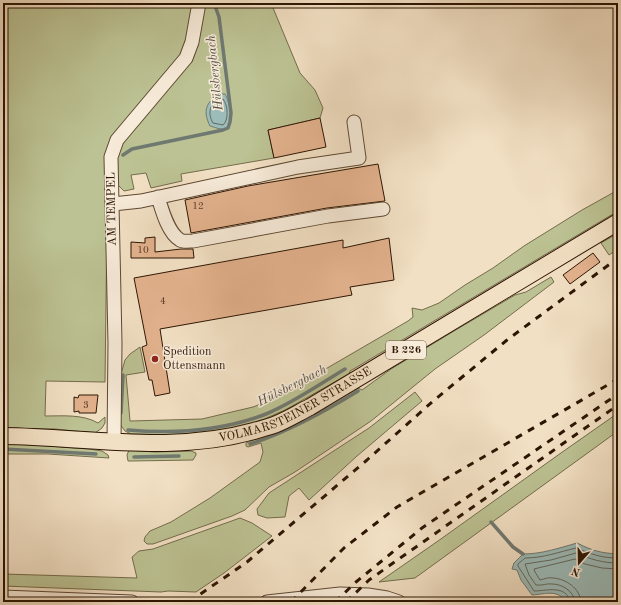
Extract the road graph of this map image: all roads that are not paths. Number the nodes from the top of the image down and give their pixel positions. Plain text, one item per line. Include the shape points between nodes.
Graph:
1 (199, 3) edge
2 (354, 122) dead end
3 (158, 197) junction
4 (113, 204) junction
5 (383, 209) dead end
6 (618, 222) edge
7 (3, 436) edge
8 (114, 442) junction
9 (3, 597) edge
10 (132, 602) edge
11 (268, 602) edge
12 (399, 602) edge

1 - 4 street, AM TEMPEL via 192,42 186,58 117,140 111,158
2 - 3 street via 359,158 298,167
3 - 4 street
3 - 5 street via 165,218 174,235 181,241
4 - 8 street, AM TEMPEL
6 - 8 main road, VOLMARSTEINER STRASSE / B 226 via 310,407 274,425 197,441
7 - 8 main road, VOLMARSTEINER STRASSE / B 226
9 - 10 street
11 - 12 street via 340,594 368,595

